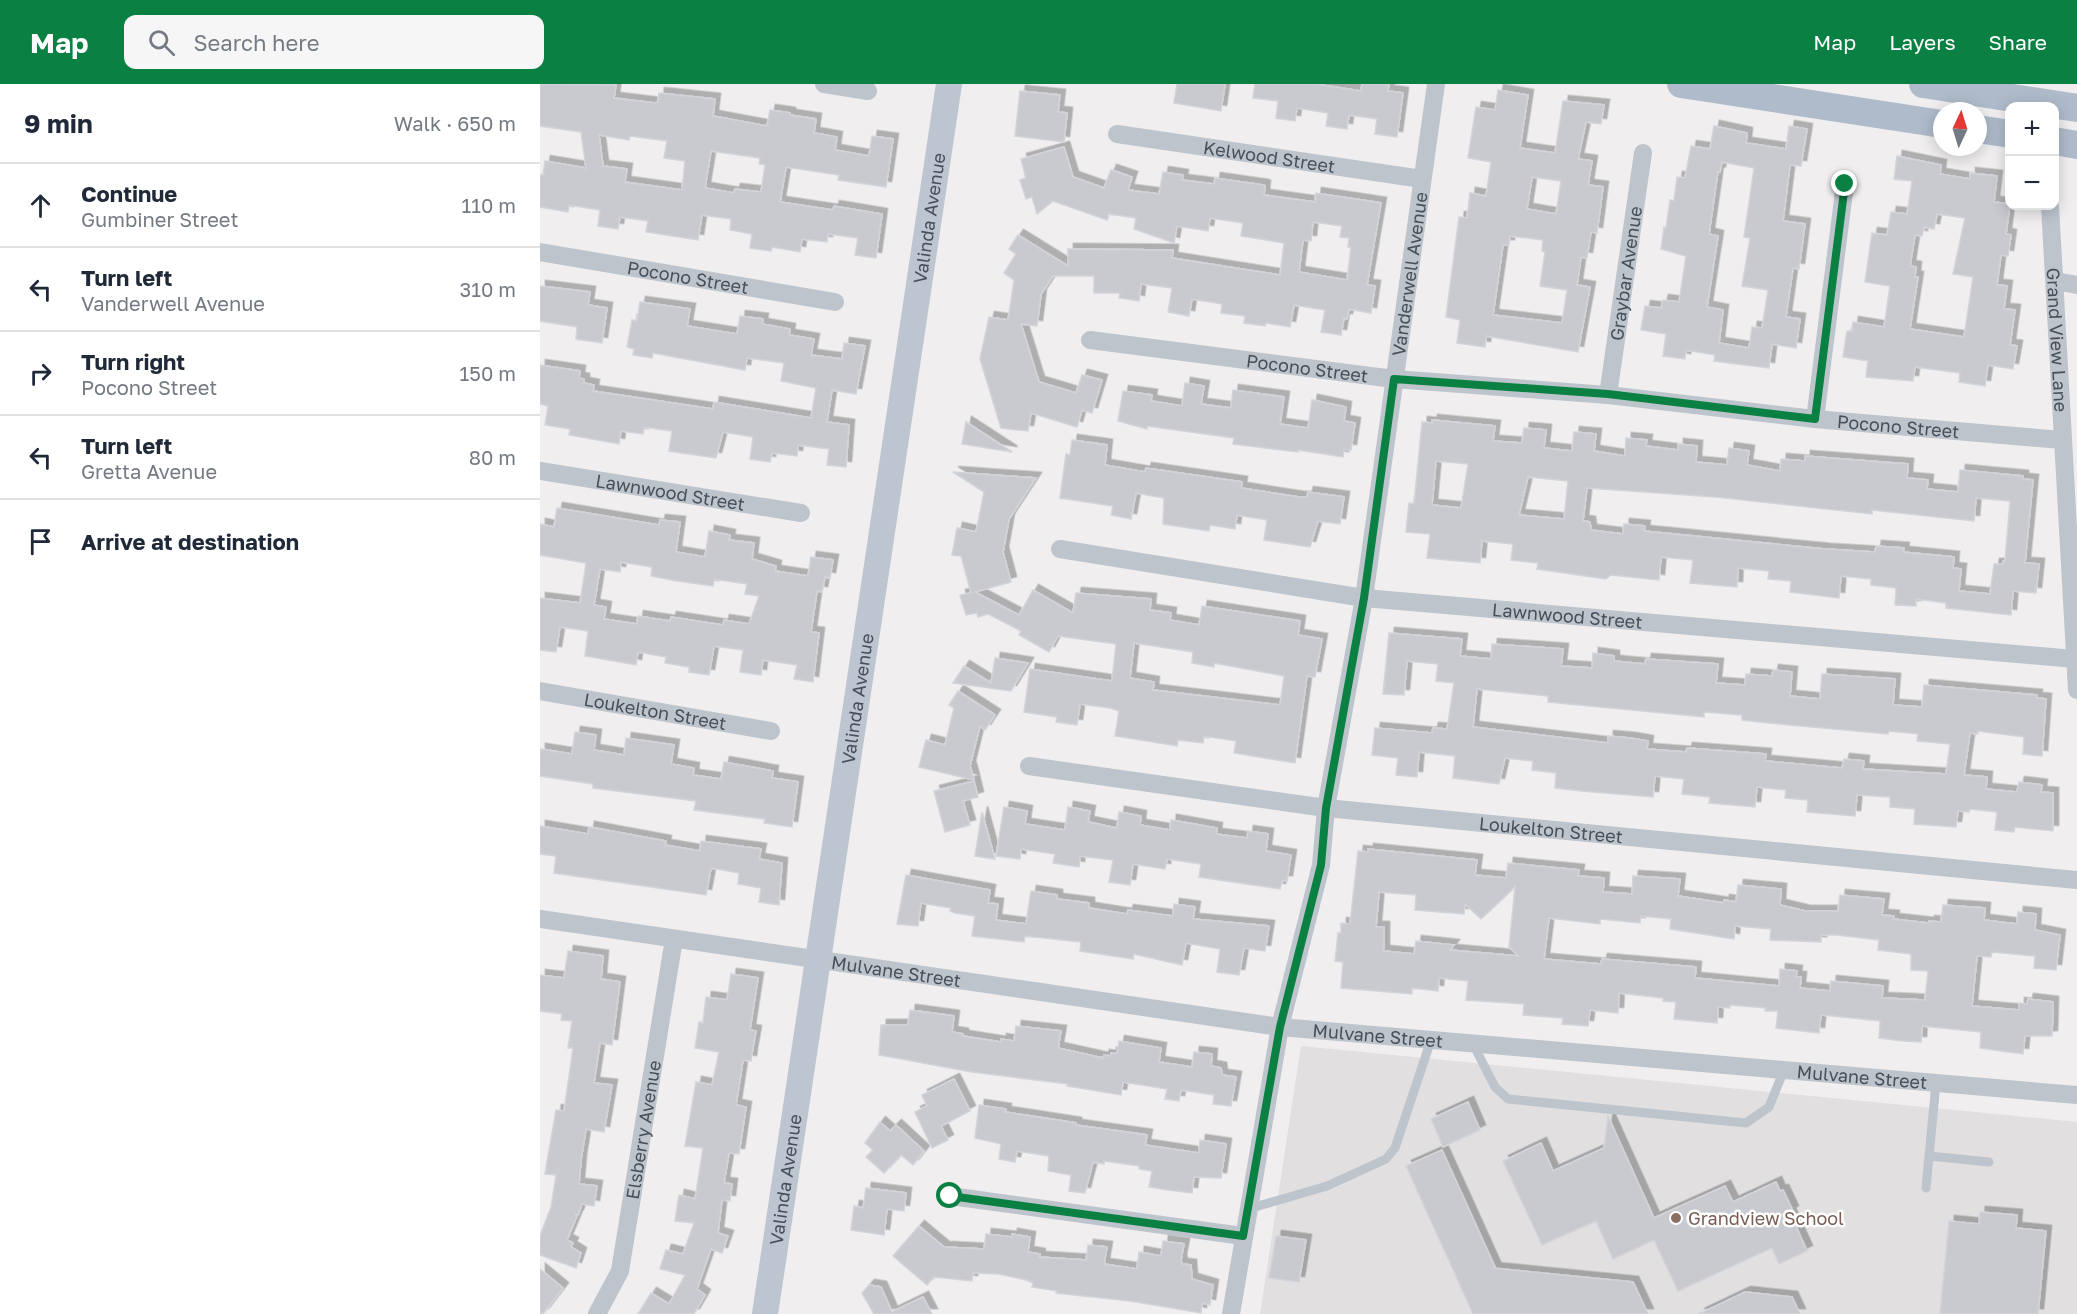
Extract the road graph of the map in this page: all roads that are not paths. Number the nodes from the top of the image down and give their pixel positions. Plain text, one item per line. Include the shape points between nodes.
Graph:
1 (824, 84) edge
2 (949, 84) edge
3 (1436, 84) edge
4 (1681, 84) edge
5 (1923, 84) edge
6 (868, 91) dead end
7 (2049, 98) edge
8 (2077, 108) edge
9 (1933, 123) edge
10 (1987, 130) edge
11 (2005, 133) edge
12 (1117, 134) dead end
13 (2059, 142) edge
14 (2077, 145) edge
15 (1643, 153) dead end
16 (1422, 179) junction
17 (1845, 184) dead end
18 (2050, 210) edge
19 (540, 252) edge
20 (2055, 281) junction
21 (2077, 285) edge
22 (835, 302) dead end
23 (1090, 340) dead end
24 (1394, 379) junction
25 (1608, 394) junction
26 (1815, 419) junction
27 (2062, 440) junction
28 (540, 471) edge
29 (801, 513) dead end
30 (2072, 513) edge
31 (1060, 549) dead end
32 (1364, 598) junction
33 (2075, 659) junction
34 (2077, 690) edge
35 (540, 691) edge
36 (771, 731) dead end
37 (1029, 766) dead end
38 (1326, 808) junction
39 (2077, 880) edge
40 (540, 919) edge
41 (674, 939) junction
42 (819, 961) junction
43 (1280, 1027) junction
44 (1431, 1040) junction
45 (1473, 1044) junction
46 (1784, 1070) junction
47 (1936, 1083) junction
48 (2077, 1095) edge
49 (1929, 1156) junction
50 (1989, 1162) dead end
51 (1926, 1188) dead end
52 (950, 1196) dead end
53 (1248, 1209) junction
54 (1243, 1236) junction
55 (597, 1314) edge
56 (765, 1314) edge
57 (1232, 1314) edge

1 - 6 street
2 - 42 main road, Valinda Avenue
3 - 16 street, Vanderwell Avenue
4 - 9 main road
5 - 7 main road
7 - 8 main road
10 - 11 main road
12 - 16 street, Kelwood Street
13 - 14 main road
15 - 25 street, Graybar Avenue
16 - 24 street, Vanderwell Avenue
17 - 26 street
18 - 20 street, Grand View Lane
19 - 22 street, Pocono Street
20 - 21 street
20 - 27 street, Grand View Lane
23 - 24 street, Pocono Street
24 - 25 street, Pocono Street
24 - 32 street, Vanderwell Avenue
25 - 26 street, Pocono Street
26 - 27 street, Pocono Street
27 - 30 street, Grand View Lane
28 - 29 street, Lawnwood Street
30 - 33 street, Grand View Lane
31 - 32 street, Lawnwood Street
32 - 33 street, Lawnwood Street
32 - 38 street, Vanderwell Avenue
33 - 34 street, Grand View Lane
35 - 36 street, Loukelton Street
37 - 38 street, Loukelton Street
38 - 39 street, Loukelton Street
38 - 43 street, Vanderwell Avenue via 1321,865
40 - 41 street, Mulvane Street
41 - 42 street, Mulvane Street
41 - 55 street, Elsberry Avenue via 620,1271
42 - 43 street, Mulvane Street
42 - 56 main road, Valinda Avenue
43 - 44 street, Mulvane Street
43 - 53 street, Vanderwell Avenue
44 - 45 street, Mulvane Street
44 - 53 lane via 1395,1148 1386,1159 1327,1186
45 - 46 street, Mulvane Street
45 - 46 lane via 1495,1087 1508,1099 1746,1123 1769,1107
46 - 47 street, Mulvane Street
47 - 48 street, Mulvane Street
47 - 49 lane
49 - 50 lane
49 - 51 lane
52 - 54 street
53 - 54 street, Vanderwell Avenue
54 - 57 street, Vanderwell Avenue

